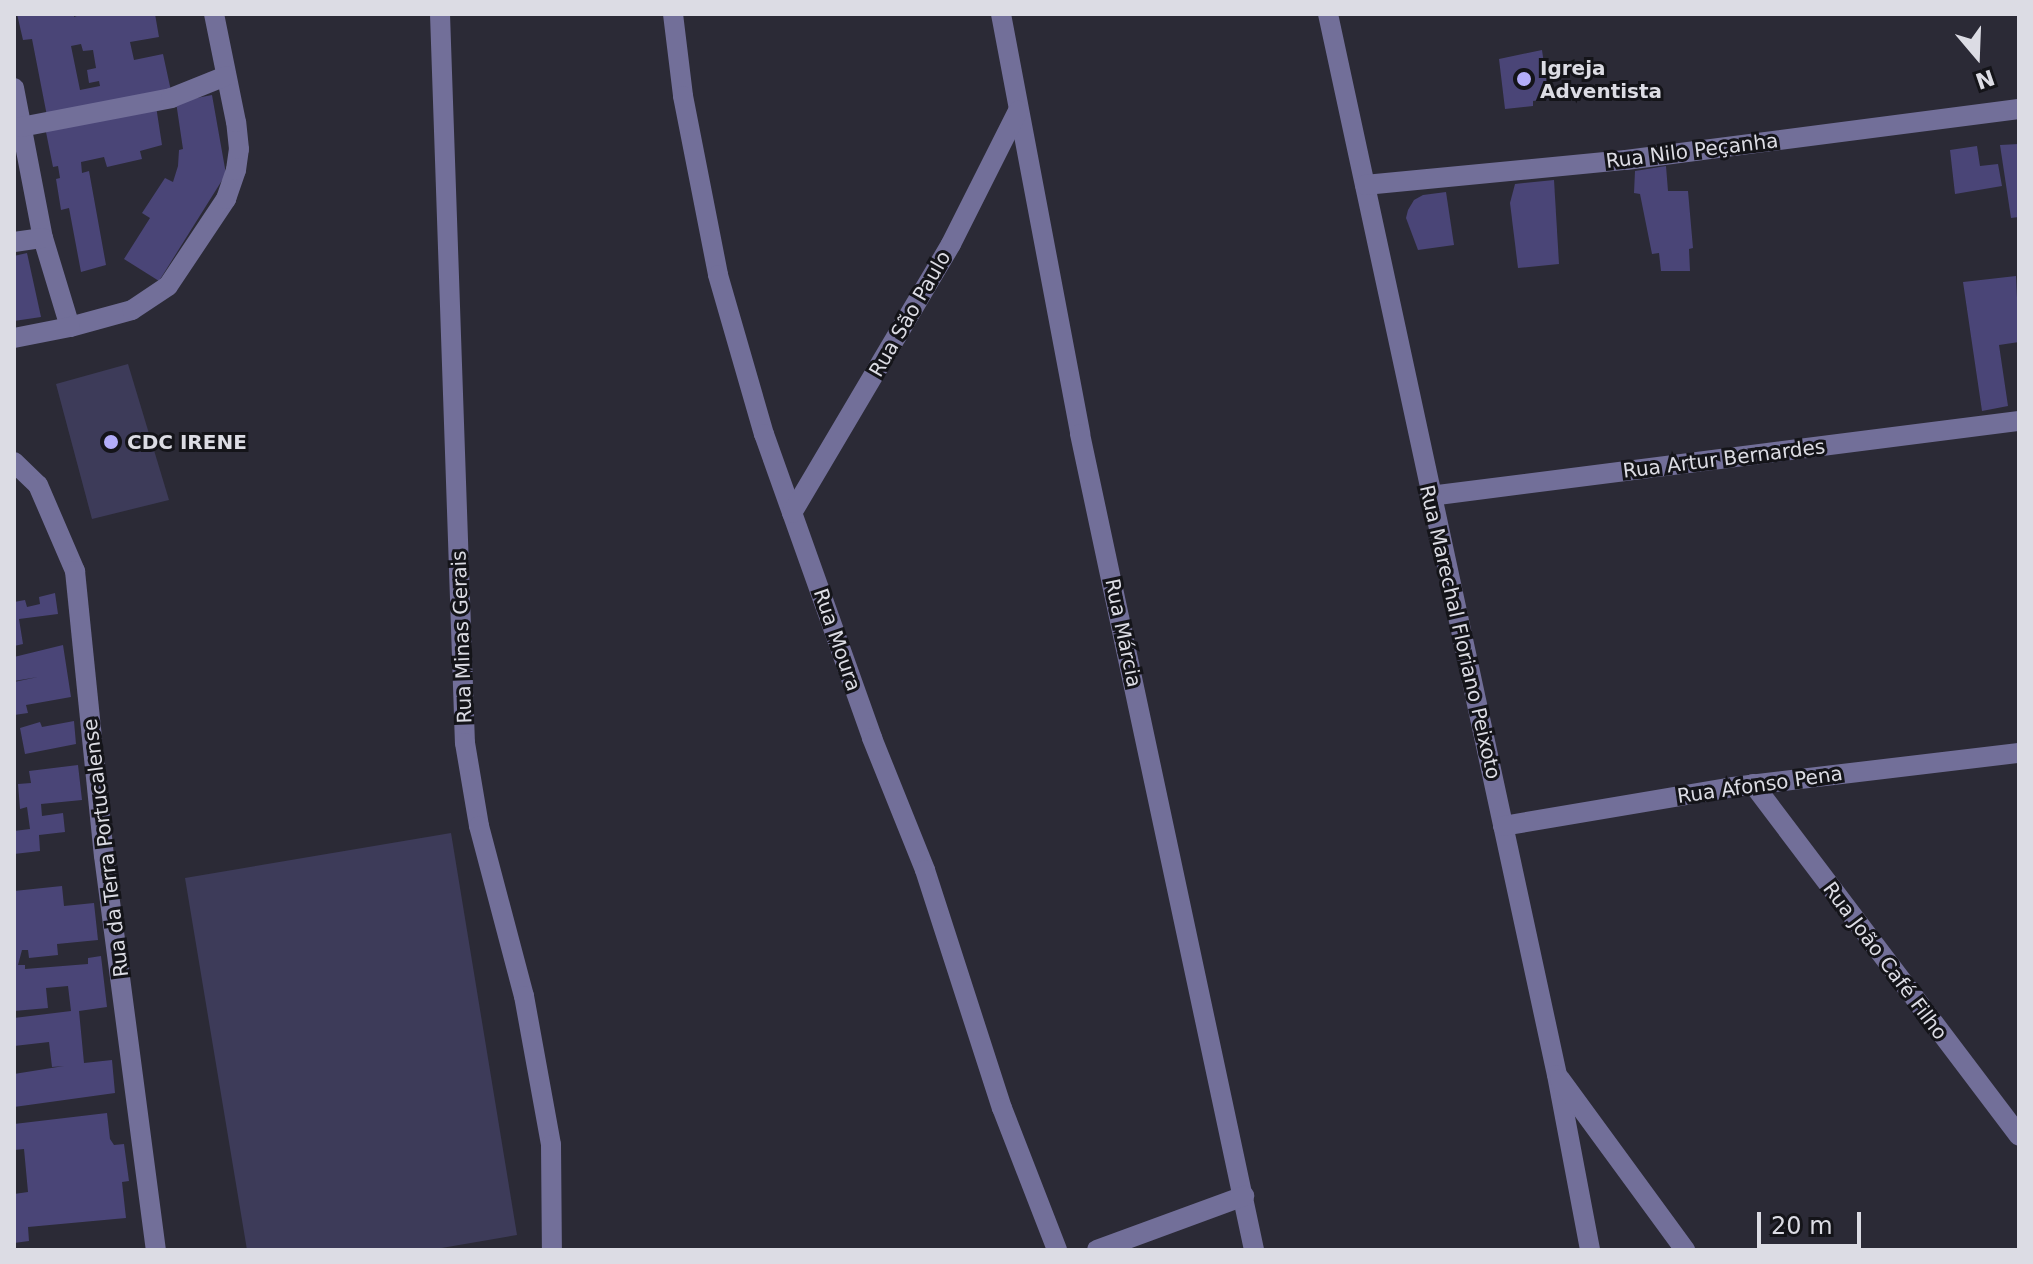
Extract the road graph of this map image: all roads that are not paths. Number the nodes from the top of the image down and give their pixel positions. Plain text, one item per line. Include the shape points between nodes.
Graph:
1 (214, 14) edge
2 (440, 14) edge
3 (673, 14) edge
4 (1001, 14) edge
5 (1328, 14) edge
6 (226, 76) junction
7 (15, 97) edge
8 (2019, 109) edge
9 (1018, 111) junction
10 (21, 127) junction
11 (1365, 185) junction
12 (43, 238) junction
13 (14, 242) edge
14 (70, 327) junction
15 (14, 338) edge
16 (2019, 421) edge
17 (14, 462) edge
18 (1430, 496) junction
19 (792, 513) junction
20 (2019, 753) edge
21 (1753, 784) junction
22 (1503, 826) junction
23 (1557, 1075) junction
24 (2019, 1136) edge
25 (1244, 1196) junction
26 (156, 1250) edge
27 (552, 1250) edge
28 (1057, 1250) edge
29 (1097, 1250) edge
30 (1254, 1250) edge
31 (1590, 1250) edge
32 (1685, 1250) edge

1 - 6 street
2 - 27 street, Rua Minas Gerais via 465,743 479,826 524,996 551,1145
3 - 19 street, Rua Moura via 683,96 718,275
4 - 9 street, Rua Márcia
5 - 11 street, Rua Marechal Floriano Peixoto
6 - 10 street via 171,98
6 - 14 street via 239,149 226,199 185,262 150,301
7 - 10 street
8 - 11 street, Rua Nilo Peçanha via 1626,160
9 - 19 street, Rua São Paulo via 951,244
9 - 25 street, Rua Márcia via 1084,450
10 - 12 street
11 - 18 street, Rua Marechal Floriano Peixoto
12 - 13 street
12 - 14 street
14 - 15 street
16 - 18 street, Rua Artur Bernardes
17 - 26 street, Rua da Terra Portucalense via 38,485 75,571 104,856
18 - 22 street, Rua Marechal Floriano Peixoto
19 - 28 street, Rua Moura via 925,870 1002,1108
20 - 21 street, Rua Afonso Pena
21 - 22 street, Rua Afonso Pena
21 - 24 street, Rua João Café Filho
22 - 23 street, Rua Marechal Floriano Peixoto
23 - 31 street, Rua Marechal Floriano Peixoto
23 - 32 street
25 - 29 street
25 - 30 street, Rua Márcia

